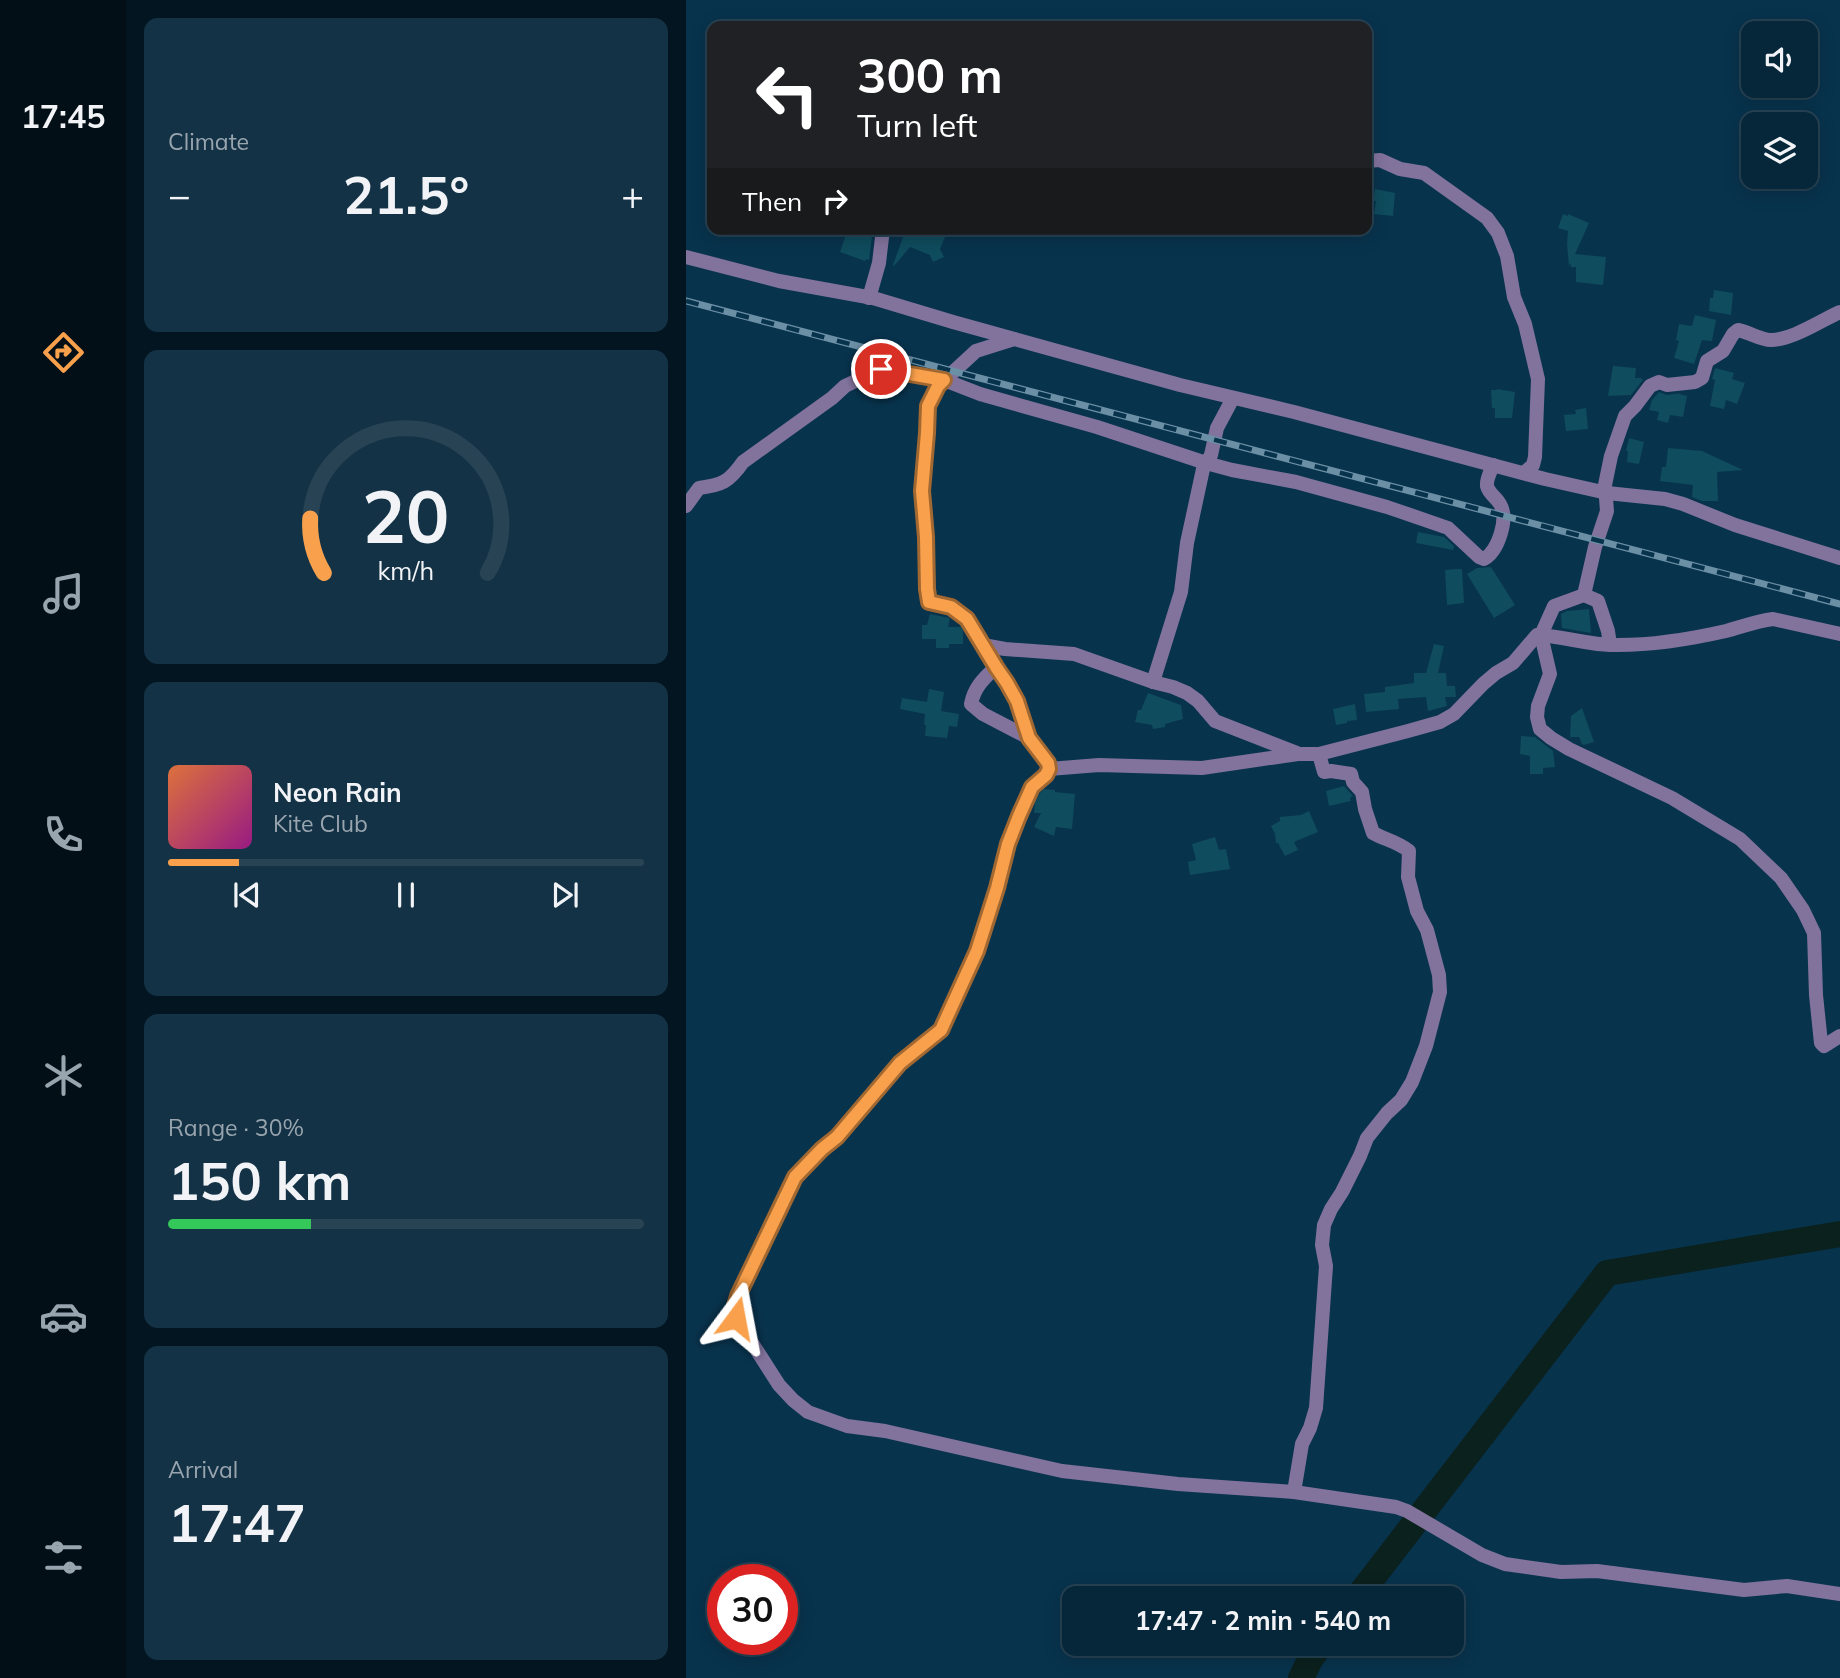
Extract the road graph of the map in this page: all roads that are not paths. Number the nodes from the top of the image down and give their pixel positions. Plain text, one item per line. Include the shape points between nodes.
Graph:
1 (1372, 161) edge
2 (882, 235) edge
3 (686, 257) edge
4 (869, 298) junction
5 (1840, 312) edge
6 (1014, 340) junction
7 (944, 380) junction
8 (1233, 398) junction
9 (1206, 463) junction
10 (1493, 465) junction
11 (1524, 473) junction
12 (1607, 493) junction
13 (686, 506) edge
14 (1840, 558) edge
15 (1584, 595) junction
16 (1840, 634) edge
17 (1541, 635) junction
18 (984, 645) junction
19 (1610, 645) junction
20 (996, 667) junction
21 (1153, 682) junction
22 (1029, 738) junction
23 (1298, 754) junction
24 (1319, 754) junction
25 (1049, 769) junction
26 (1840, 1035) edge
27 (1294, 1492) junction
28 (1840, 1594) edge

1 - 11 street via 1424,173 1487,218 1498,233 1538,379 1535,457
2 - 4 street
3 - 4 street
4 - 6 street
5 - 12 street via 1779,339 1738,330 1723,351 1707,361 1702,378 1650,386 1625,416 1611,456
6 - 7 street via 976,351
6 - 8 street
7 - 9 street
7 - 13 street via 881,369 845,386 743,462 726,482 699,488
7 - 18 street via 928,406 922,491 927,589 929,602 951,607 967,619
8 - 9 street
8 - 10 street
9 - 10 street via 1296,482 1431,521 1454,532 1484,559 1491,554 1504,520 1501,505 1486,483
9 - 21 street via 1181,592
10 - 11 street
11 - 12 street
12 - 14 street via 1683,503 1735,525
12 - 15 street via 1607,510
15 - 17 street via 1554,606
15 - 19 street via 1598,601
16 - 19 street via 1773,619 1676,640
17 - 19 street
17 - 24 street via 1440,722
17 - 26 street via 1550,674 1538,706 1540,729 1569,749 1672,798 1740,839 1781,878 1814,933 1821,1043 1827,1045
18 - 20 street
18 - 21 street via 1074,654
20 - 22 street via 1017,701
20 - 22 street via 973,692 971,704
21 - 23 street via 1187,692 1215,721
22 - 25 street
23 - 24 street
23 - 25 street via 1202,768 1099,765
24 - 27 street via 1324,772 1351,774 1362,792 1373,833 1409,851 1408,877 1439,975 1440,992 1412,1082 1367,1138 1324,1225 1326,1266 1316,1408 1302,1444
25 - 27 street via 1032,787 1019,816 977,951 941,1030 900,1063 837,1137 795,1177 738,1296 736,1318 793,1400 808,1412 847,1426 1062,1471
27 - 28 street via 1396,1507 1505,1564 1744,1590 1787,1586

